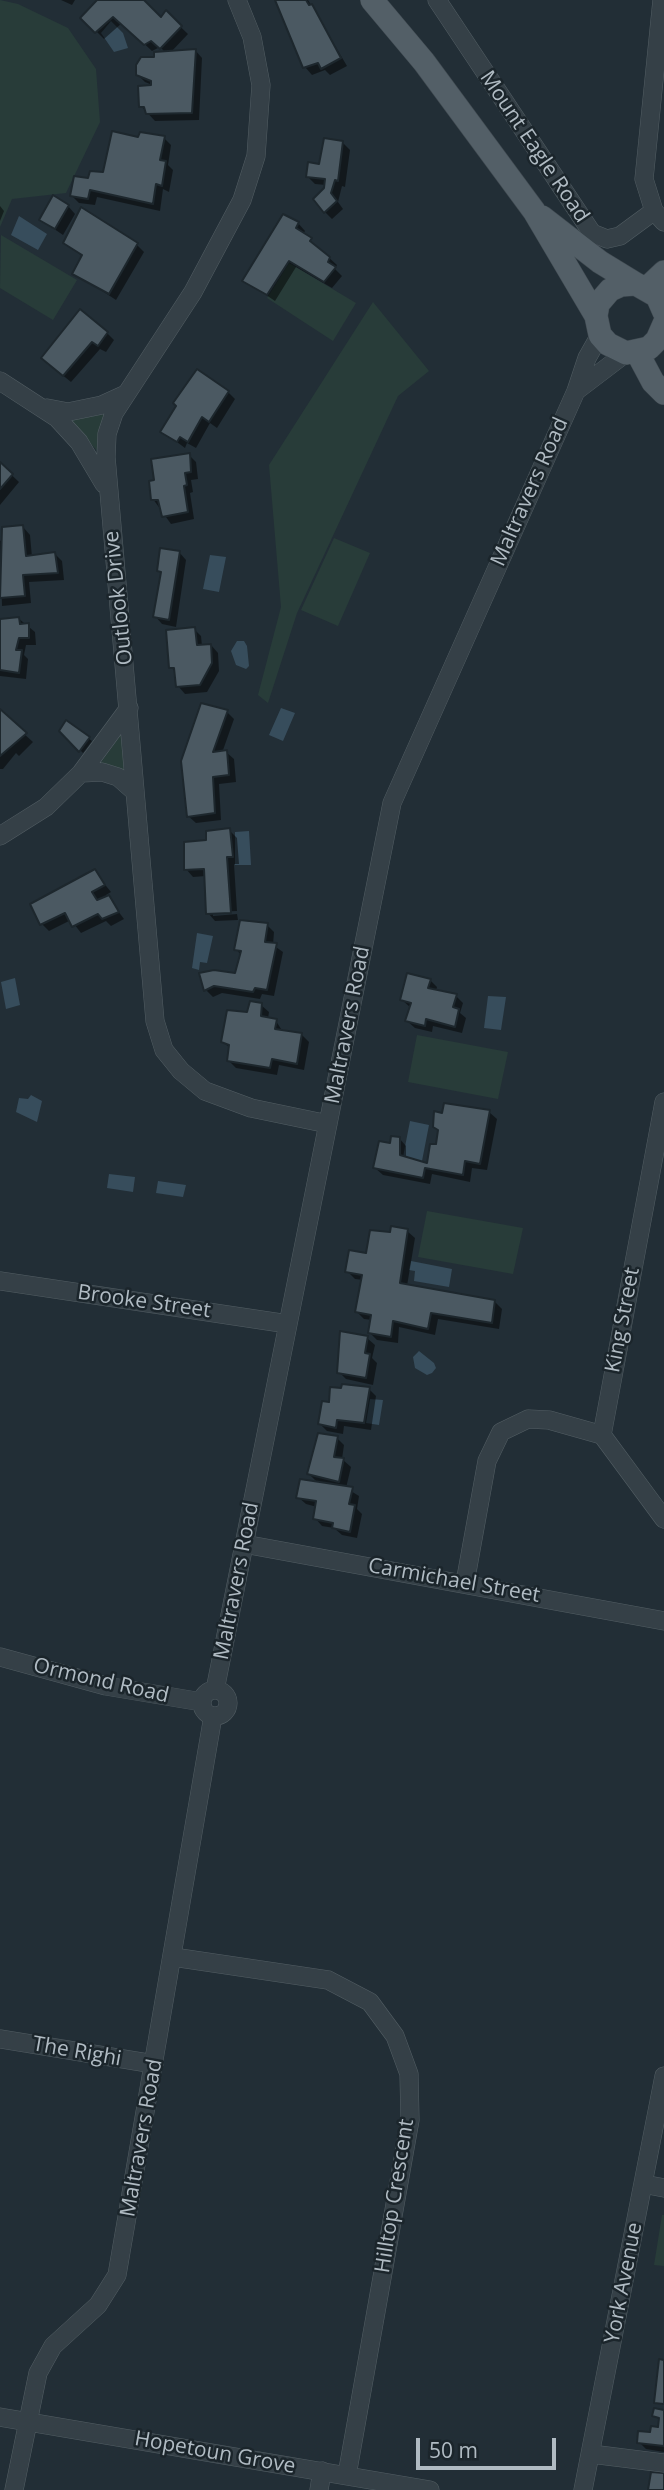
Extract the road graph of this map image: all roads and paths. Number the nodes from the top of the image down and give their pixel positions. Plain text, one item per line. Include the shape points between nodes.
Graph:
1 (237, 0) edge
2 (372, 0) edge
3 (437, 0) edge
4 (662, 0) edge
5 (534, 211) junction
6 (659, 216) edge
7 (649, 281) edge
8 (598, 326) junction
9 (655, 337) edge
10 (0, 381) edge
11 (576, 391) junction
12 (664, 393) edge
13 (124, 395) junction
14 (43, 406) junction
15 (109, 494) junction
16 (129, 708) junction
17 (81, 773) junction
18 (135, 792) junction
19 (0, 836) edge
20 (664, 1102) edge
21 (328, 1124) junction
22 (0, 1281) edge
23 (288, 1324) junction
24 (602, 1435) junction
25 (664, 1519) edge
26 (244, 1544) junction
27 (465, 1583) junction
28 (664, 1621) edge
29 (0, 1657) edge
30 (210, 1702) junction
31 (173, 1957) junction
32 (0, 2039) edge
33 (154, 2064) junction
34 (664, 2076) edge
35 (643, 2184) junction
36 (664, 2188) edge
37 (0, 2417) edge
38 (26, 2421) junction
39 (590, 2454) junction
40 (664, 2463) edge
41 (322, 2471) junction
42 (347, 2475) junction
43 (14, 2490) edge
44 (319, 2490) edge
45 (430, 2490) edge
46 (583, 2490) edge

1 - 13 street, Outlook Drive via 252,37 261,85 256,156 242,200 193,292
2 - 5 main road
3 - 6 street, Mount Eagle Road via 592,233 607,239 620,236
4 - 6 street via 645,179
5 - 7 main road via 600,262
5 - 8 main road
7 - 8 main road via 610,290 598,304
7 - 9 main road via 657,296
8 - 9 main road via 608,344
8 - 11 street, Maltravers Road
9 - 11 street, Maltravers Road via 610,362
9 - 12 main road via 653,382
10 - 14 street
11 - 21 street, Maltravers Road via 392,803
13 - 14 street via 68,412
13 - 15 street, Outlook Drive via 107,434
14 - 15 street via 79,442
15 - 16 street, Outlook Drive
16 - 17 street
16 - 18 street, Outlook Drive
17 - 18 street via 118,777
17 - 19 street via 46,807
18 - 21 street, Outlook Drive via 155,1021 164,1050 181,1071 223,1100
20 - 24 street, King Street
21 - 23 street, Maltravers Road
22 - 23 street, Brooke Street
23 - 26 street, Maltravers Road
24 - 25 street
24 - 27 street via 528,1419 501,1432 487,1461
26 - 27 street, Carmichael Street
26 - 30 street, Maltravers Road
27 - 28 street, Carmichael Street
29 - 30 street, Ormond Road via 106,1686
30 - 31 street, Maltravers Road
31 - 33 street, Maltravers Road
31 - 42 street, Hilltop Crescent via 328,1980 370,2002 395,2036 409,2074 410,2120
32 - 33 street, The Righi
33 - 38 street, Maltravers Road via 117,2275 98,2305 53,2346 38,2373
34 - 35 street, York Avenue
35 - 36 street
35 - 39 street, York Avenue
37 - 38 street, Hopetoun Grove
38 - 41 street, Hopetoun Grove
38 - 43 street, Maltravers Road
39 - 40 street
39 - 46 street, York Avenue
41 - 42 street, Hopetoun Grove
41 - 44 street
42 - 45 street, Hopetoun Grove

